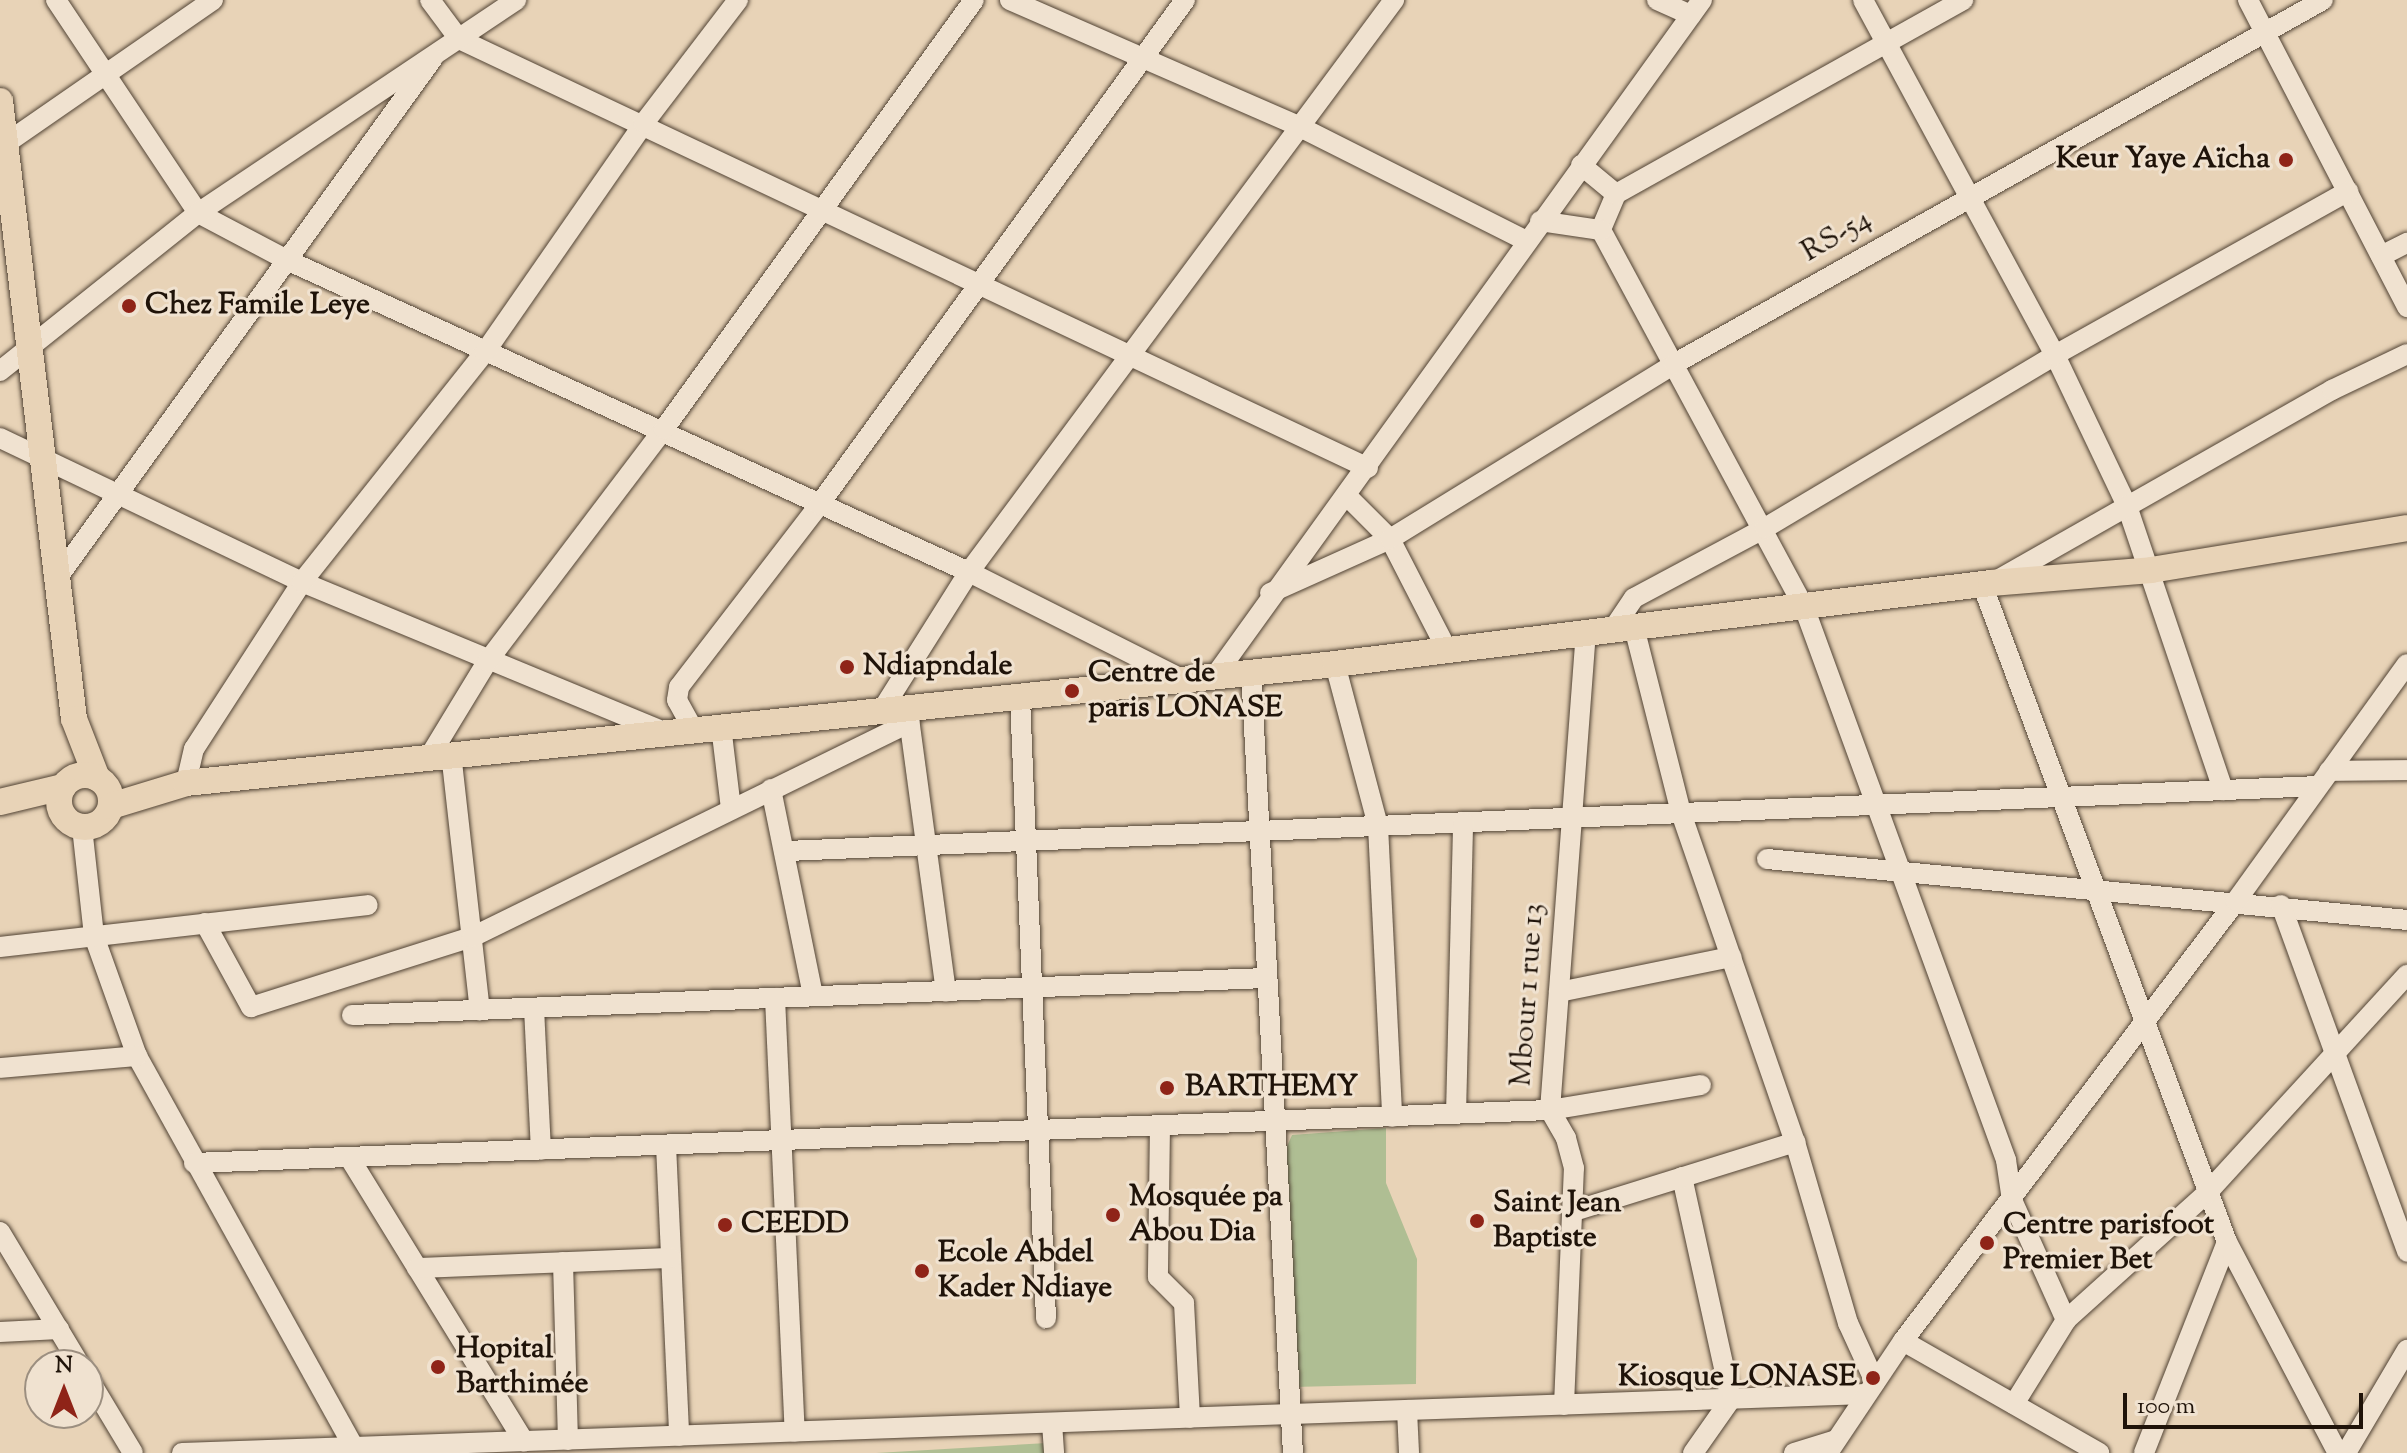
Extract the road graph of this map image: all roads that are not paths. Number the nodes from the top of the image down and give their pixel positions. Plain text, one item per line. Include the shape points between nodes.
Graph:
1 (56, 0) edge
2 (213, 0) edge
3 (430, 0) edge
4 (516, 0) edge
5 (738, 0) edge
6 (974, 0) edge
7 (1010, 0) edge
8 (1185, 0) edge
9 (1394, 0) edge
10 (1657, 0) edge
11 (1863, 0) edge
12 (1963, 0) edge
13 (2248, 0) edge
14 (2323, 0) edge
15 (1697, 8) edge
16 (2266, 33) junction
17 (459, 39) junction
18 (1885, 43) junction
19 (433, 58) junction
20 (1143, 59) junction
21 (105, 76) junction
22 (2, 122) edge
23 (644, 123) junction
24 (1298, 126) junction
25 (1581, 165) junction
26 (2348, 191) junction
27 (1616, 194) junction
28 (1969, 196) junction
29 (820, 209) junction
30 (198, 213) junction
31 (1540, 221) junction
32 (1601, 230) junction
33 (1525, 240) junction
34 (2407, 243) edge
35 (2381, 256) junction
36 (289, 261) junction
37 (978, 283) junction
38 (2407, 307) edge
39 (30, 346) junction
40 (485, 352) junction
41 (2407, 354) edge
42 (1131, 355) junction
43 (2055, 355) junction
44 (1674, 364) junction
45 (0, 371) edge
46 (664, 429) junction
47 (0, 438) edge
48 (45, 458) junction
49 (1368, 468) junction
50 (121, 496) junction
51 (1347, 496) junction
52 (819, 505) junction
53 (2127, 506) junction
54 (1765, 528) junction
55 (2407, 528) edge
56 (1390, 539) junction
57 (2151, 570) junction
58 (969, 572) junction
59 (58, 577) junction
60 (302, 582) junction
61 (1986, 584) junction
62 (1270, 593) junction
63 (1804, 607) junction
64 (1623, 628) junction
65 (1586, 633) junction
66 (1447, 650) junction
67 (487, 662) junction
68 (1335, 664) junction
69 (2407, 664) edge
70 (1251, 671) junction
71 (1215, 676) junction
72 (1178, 677) junction
73 (1020, 698) junction
74 (900, 713) junction
75 (74, 719) junction
76 (721, 726) junction
77 (693, 729) junction
78 (664, 732) junction
79 (441, 753) junction
80 (2407, 770) edge
81 (2324, 779) junction
82 (180, 784) junction
83 (104, 789) junction
84 (771, 789) junction
85 (2223, 790) junction
86 (2061, 797) junction
87 (5, 798) edge
88 (68, 802) junction
89 (1873, 805) junction
90 (731, 809) junction
91 (1681, 813) junction
92 (1572, 817) junction
93 (1463, 822) junction
94 (1378, 826) junction
95 (1259, 831) junction
96 (1025, 841) junction
97 (927, 845) junction
98 (787, 851) junction
99 (1767, 859) dead end
100 (1898, 871) junction
101 (2096, 890) junction
102 (2236, 901) junction
103 (368, 905) dead end
104 (2281, 905) junction
105 (2407, 920) edge
106 (205, 923) junction
107 (94, 936) junction
108 (472, 937) junction
109 (0, 947) edge
110 (1731, 957) junction
111 (2407, 975) edge
112 (1267, 978) junction
113 (1032, 988) junction
114 (946, 991) junction
115 (1559, 992) junction
116 (813, 996) junction
117 (775, 998) junction
118 (534, 1008) junction
119 (480, 1010) junction
120 (352, 1015) dead end
121 (2145, 1022) junction
122 (2334, 1055) junction
123 (137, 1056) junction
124 (0, 1068) edge
125 (1701, 1085) dead end
126 (1550, 1110) junction
127 (1456, 1114) junction
128 (1392, 1117) junction
129 (1275, 1121) junction
130 (1160, 1126) junction
131 (1039, 1130) junction
132 (781, 1140) junction
133 (1795, 1142) junction
134 (666, 1145) junction
135 (541, 1150) junction
136 (349, 1157) junction
137 (194, 1163) junction
138 (1682, 1177) junction
139 (2207, 1193) junction
140 (2012, 1200) junction
141 (1574, 1211) junction
142 (0, 1232) edge
143 (2227, 1242) junction
144 (2407, 1252) edge
145 (671, 1258) junction
146 (563, 1262) junction
147 (417, 1268) junction
148 (1046, 1318) dead end
149 (2066, 1320) junction
150 (59, 1329) junction
151 (0, 1332) edge
152 (1903, 1341) junction
153 (71, 1349) edge
154 (2407, 1350) edge
155 (1870, 1388) junction
156 (1731, 1399) junction
157 (2014, 1404) junction
158 (104, 1405) edge
159 (1564, 1405) junction
160 (1407, 1410) junction
161 (1291, 1414) junction
162 (1190, 1418) junction
163 (1052, 1423) junction
164 (795, 1432) junction
165 (679, 1436) junction
166 (568, 1440) junction
167 (524, 1441) junction
168 (710, 1444) edge
169 (1832, 1447) edge
170 (355, 1450) edge
171 (133, 1453) edge
172 (182, 1453) edge
173 (1054, 1453) edge
174 (1293, 1453) edge
175 (1409, 1453) edge
176 (1693, 1453) edge
177 (1794, 1453) edge
178 (2099, 1453) edge
179 (2144, 1453) edge
180 (2338, 1453) edge
181 (2346, 1453) edge

1 - 21 street
2 - 21 street
3 - 17 street
4 - 17 street
5 - 23 street
6 - 29 street
7 - 20 street
8 - 20 street
9 - 24 street
10 - 15 street
11 - 18 street
12 - 18 street
13 - 16 street
14 - 16 street, RS-54
15 - 25 street
16 - 26 street
16 - 28 street, RS-54
17 - 19 street
17 - 23 street
18 - 27 street
18 - 28 street
19 - 30 street
19 - 36 street
20 - 24 street
20 - 37 street
21 - 22 street
21 - 30 street
22 - 39 main road
23 - 29 street
23 - 40 street
24 - 33 street
24 - 42 street
25 - 27 street
25 - 31 street
26 - 35 street
26 - 43 street
27 - 32 street
28 - 43 street
28 - 44 street, RS-54
29 - 37 street
29 - 46 street
30 - 36 street
30 - 39 street
31 - 32 street
31 - 33 street
32 - 44 street
33 - 49 street
34 - 35 street
35 - 38 street
36 - 40 street
36 - 50 street
37 - 42 street
37 - 52 street
39 - 45 street
39 - 48 main road
40 - 46 street
40 - 60 street
41 - 53 street
42 - 49 street
42 - 58 street
43 - 53 street
43 - 54 street
44 - 54 street
44 - 56 street, RS-54
46 - 52 street
46 - 67 street
47 - 48 street
48 - 50 street
48 - 59 main road
49 - 51 street
50 - 59 street
50 - 60 street
51 - 56 street
51 - 62 street
52 - 58 street
52 - 77 street via 679,687 677,700
53 - 57 street
53 - 61 street
54 - 63 street
54 - 64 street via 1634,598
55 - 57 main road
56 - 62 street, RS-54
56 - 66 street
57 - 61 main road
57 - 85 street
58 - 72 street
58 - 74 street
59 - 75 main road
60 - 67 street
60 - 82 street via 194,749
61 - 63 main road
61 - 86 street
62 - 71 street
63 - 64 main road
63 - 89 street
64 - 65 main road
64 - 91 street
65 - 66 main road
65 - 92 street, Mbour 1 rue 13
66 - 68 main road
67 - 78 street
67 - 79 street
68 - 70 main road
68 - 94 street
69 - 81 street
70 - 71 main road
70 - 95 street
71 - 72 main road
72 - 73 main road
73 - 74 main road
73 - 96 street
74 - 76 main road
74 - 84 street
74 - 97 street
75 - 83 main road
75 - 88 main road
76 - 77 main road
76 - 90 street
77 - 78 main road
78 - 79 main road
79 - 82 main road
79 - 108 street
80 - 81 street
81 - 85 street
81 - 102 street
82 - 83 main road
83 - 88 main road via 84,775
83 - 88 main road via 99,824
84 - 90 street
84 - 98 street
85 - 86 street
86 - 89 street
86 - 101 street
87 - 88 main road
88 - 107 street
89 - 91 street
89 - 100 street
90 - 108 street
91 - 92 street
91 - 110 street
92 - 93 street
92 - 115 street, Mbour 1 rue 13
93 - 94 street
93 - 127 street
94 - 95 street
94 - 128 street
95 - 96 street
95 - 112 street
96 - 97 street
96 - 113 street
97 - 98 street
97 - 114 street
98 - 116 street
99 - 100 street
100 - 101 street
100 - 140 street via 2006,1160
101 - 102 street
101 - 121 street
102 - 104 street
102 - 121 street
103 - 106 street
104 - 105 street
104 - 122 street
106 - 107 street
106 - 108 street via 251,1007
107 - 109 street
107 - 123 street
108 - 119 street
110 - 115 street
110 - 133 street
111 - 122 street
112 - 113 street
112 - 129 street
113 - 114 street
113 - 131 street
114 - 116 street
115 - 126 street, Mbour 1 rue 13
116 - 117 street
117 - 118 street
117 - 132 street
118 - 119 street
118 - 135 street
119 - 120 street
121 - 139 street
121 - 140 street
122 - 139 street
122 - 144 street
123 - 124 street
123 - 137 street
125 - 126 street
126 - 127 street
126 - 141 street, Mbour 1 rue 13 via 1566,1138 1574,1168
127 - 128 street
128 - 129 street
129 - 130 street
129 - 161 street
130 - 131 street
130 - 162 street via 1158,1277 1184,1303
131 - 132 street
131 - 148 street
132 - 134 street
132 - 164 street
133 - 138 street
133 - 155 street
134 - 135 street
134 - 145 street
135 - 136 street
136 - 137 street
136 - 147 street
137 - 170 street
138 - 141 street
138 - 156 street
139 - 143 street
139 - 149 street
140 - 149 street
140 - 152 street
141 - 159 street, Mbour 1 rue 13
142 - 150 street
143 - 179 street
143 - 180 street
145 - 146 street
145 - 165 street
146 - 147 street
146 - 166 street
147 - 167 street
149 - 157 street
150 - 151 street
150 - 153 street
152 - 155 street
152 - 157 street
154 - 181 street
155 - 156 street
155 - 169 street
156 - 159 street
156 - 176 street
157 - 178 street
158 - 171 street
159 - 160 street
160 - 161 street
160 - 175 street
161 - 162 street
161 - 174 street
162 - 163 street
163 - 164 street
163 - 173 street
164 - 168 street
165 - 166 street
165 - 168 street
166 - 167 street
167 - 170 street
169 - 177 street
170 - 172 street

